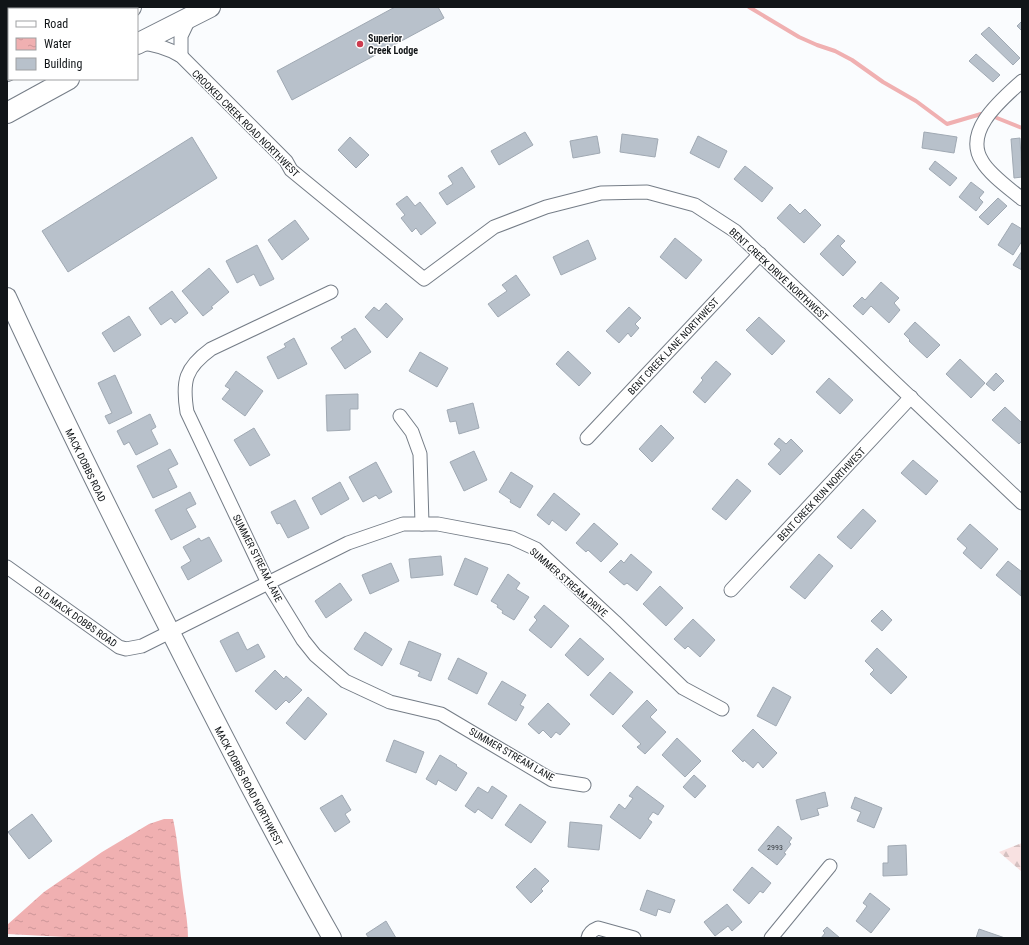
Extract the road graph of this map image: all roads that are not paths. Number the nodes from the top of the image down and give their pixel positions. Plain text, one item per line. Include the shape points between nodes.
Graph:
1 (210, 7) edge
2 (190, 17) junction
3 (138, 43) edge
4 (181, 56) junction
5 (67, 80) edge
6 (1022, 81) edge
7 (7, 113) edge
8 (1022, 199) edge
9 (760, 254) junction
10 (424, 279) joint
11 (331, 292) dead end
12 (7, 297) edge
13 (911, 397) junction
14 (400, 416) dead end
15 (587, 438) dead end
16 (1022, 503) edge
17 (422, 524) junction
18 (7, 567) edge
19 (268, 583) junction
20 (731, 590) dead end
21 (170, 632) junction
22 (722, 709) dead end
23 (584, 785) dead end
24 (830, 866) dead end
25 (332, 938) edge
26 (588, 938) edge
27 (634, 938) edge
28 (771, 938) edge

1 - 2 main road
2 - 3 main road
2 - 4 street via 181,36
3 - 4 street, CROOKED CREEK ROAD NORTHWEST via 167,48
4 - 10 street, CROOKED CREEK ROAD NORTHWEST via 286,161 291,170
5 - 7 main road
6 - 8 street via 988,116 979,130 976,146 987,168
9 - 10 street, BENT CREEK DRIVE NORTHWEST via 735,231 695,205 647,192 600,193 546,208 494,227
9 - 13 street, BENT CREEK DRIVE NORTHWEST
9 - 15 street, BENT CREEK LANE NORTHWEST
11 - 19 street, SUMMER STREAM LANE via 211,349 199,358 188,375 184,392 187,412
12 - 21 street, MACK DOBBS ROAD via 119,533
13 - 16 street, BENT CREEK DRIVE NORTHWEST
13 - 20 street, BENT CREEK RUN NORTHWEST
14 - 17 street via 412,432 420,454
17 - 19 street, SUMMER STREAM DRIVE via 403,524 348,543
17 - 22 street, SUMMER STREAM DRIVE via 438,524 512,538 536,549 683,688
18 - 21 street, OLD MACK DOBBS ROAD via 119,647 126,649 142,646
19 - 21 street, SUMMER STREAM DRIVE
19 - 23 street, SUMMER STREAM LANE via 303,640 315,655 345,681 390,702 441,714 552,780
21 - 25 street, MACK DOBBS ROAD NORTHWEST via 292,868
24 - 28 street
26 - 27 street via 593,930 598,928

